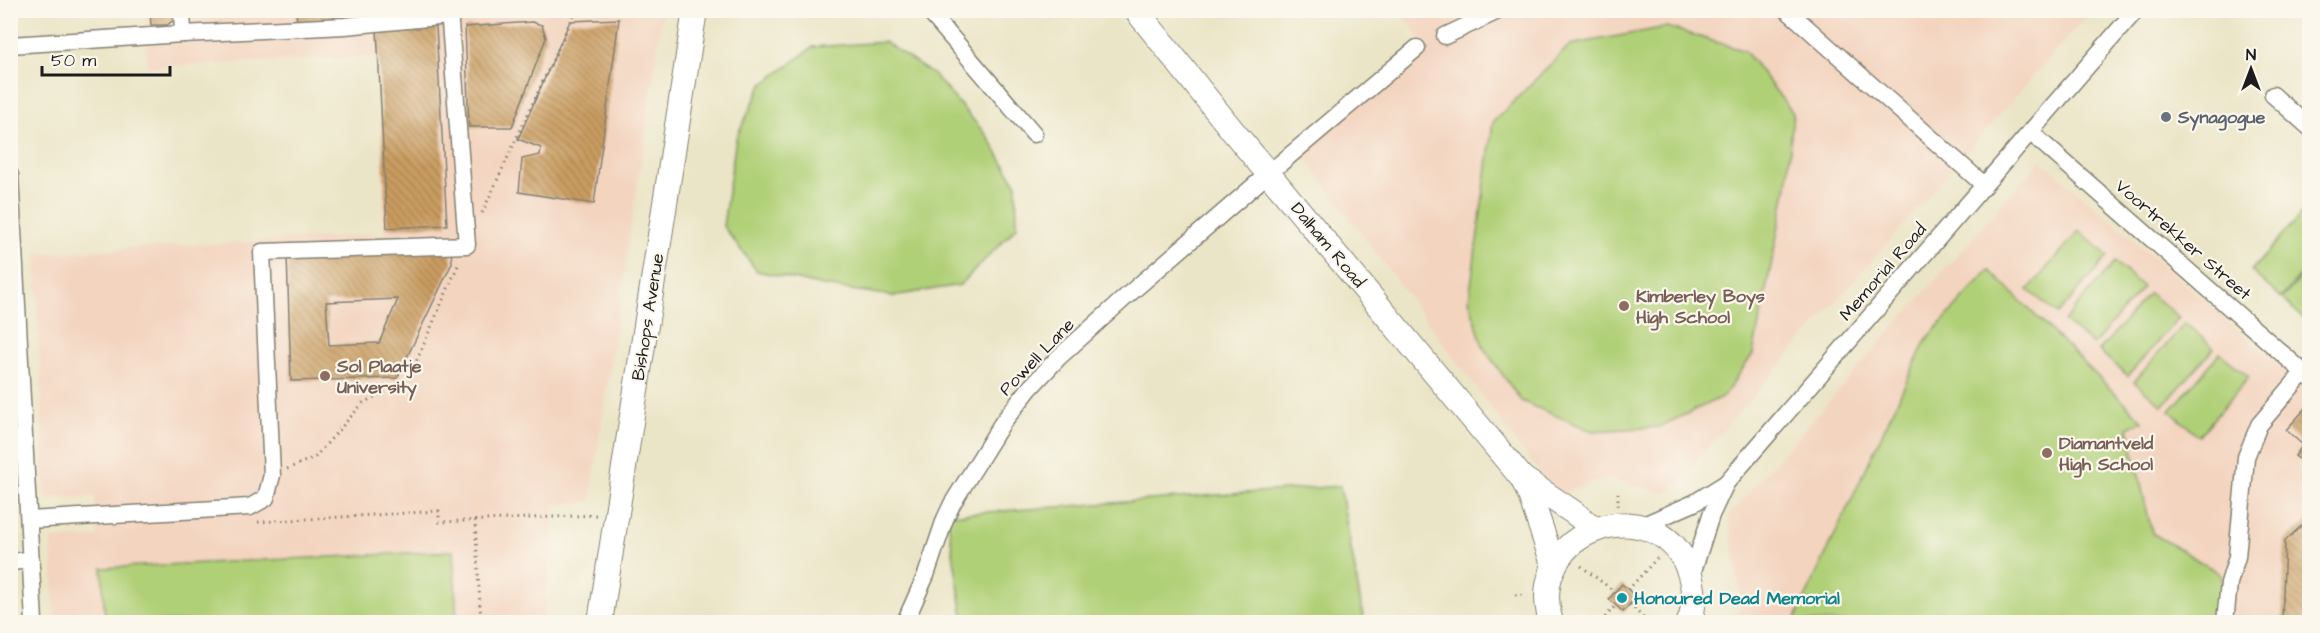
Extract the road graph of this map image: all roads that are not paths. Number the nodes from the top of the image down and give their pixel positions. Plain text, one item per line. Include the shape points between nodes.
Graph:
1 (182, 10) edge
2 (695, 10) edge
3 (927, 10) edge
4 (1136, 10) edge
5 (1500, 10) edge
6 (1787, 10) edge
7 (2136, 10) edge
8 (449, 13) edge
9 (183, 33) junction
10 (1445, 36) dead end
11 (10, 45) edge
12 (1417, 48) dead end
13 (2273, 95) dead end
14 (2310, 128) edge
15 (2030, 132) junction
16 (1034, 134) dead end
17 (1269, 172) junction
18 (10, 175) edge
19 (1984, 185) junction
20 (2306, 375) edge
21 (1522, 478) junction
22 (1726, 483) junction
23 (29, 520) junction
24 (1639, 527) junction
25 (1595, 529) junction
26 (31, 560) junction
27 (10, 561) edge
28 (1554, 567) junction
29 (1691, 577) junction
30 (34, 622) edge
31 (600, 622) edge
32 (905, 622) edge
33 (1551, 622) edge
34 (1689, 622) edge
35 (2224, 622) edge

1 - 9 street
2 - 31 highway, Bishops Avenue
3 - 16 street
4 - 17 highway, Dalham Road
5 - 10 street
6 - 19 street
7 - 15 street, Memorial Road
8 - 9 street via 345,26
8 - 23 street via 467,245 262,252 272,475 266,498 250,507
9 - 11 street
12 - 17 street, Powell Lane
13 - 14 street
15 - 19 street, Memorial Road
15 - 20 street, Voortrekker Street
17 - 21 highway, Dalham Road
17 - 32 street, Powell Lane via 1058,358 1023,397 952,504
18 - 23 street
19 - 22 street, Memorial Road
20 - 35 street via 2259,425 2246,457 2237,557
21 - 25 highway, Dalham Road
21 - 28 highway, Dalham Road
22 - 24 street via 1694,503
22 - 29 street, Memorial Road
23 - 26 street
24 - 25 highway
24 - 29 highway via 1660,536 1677,551
25 - 28 highway via 1578,538
26 - 27 street
26 - 30 street
28 - 33 highway via 1547,599
29 - 34 highway via 1694,605

